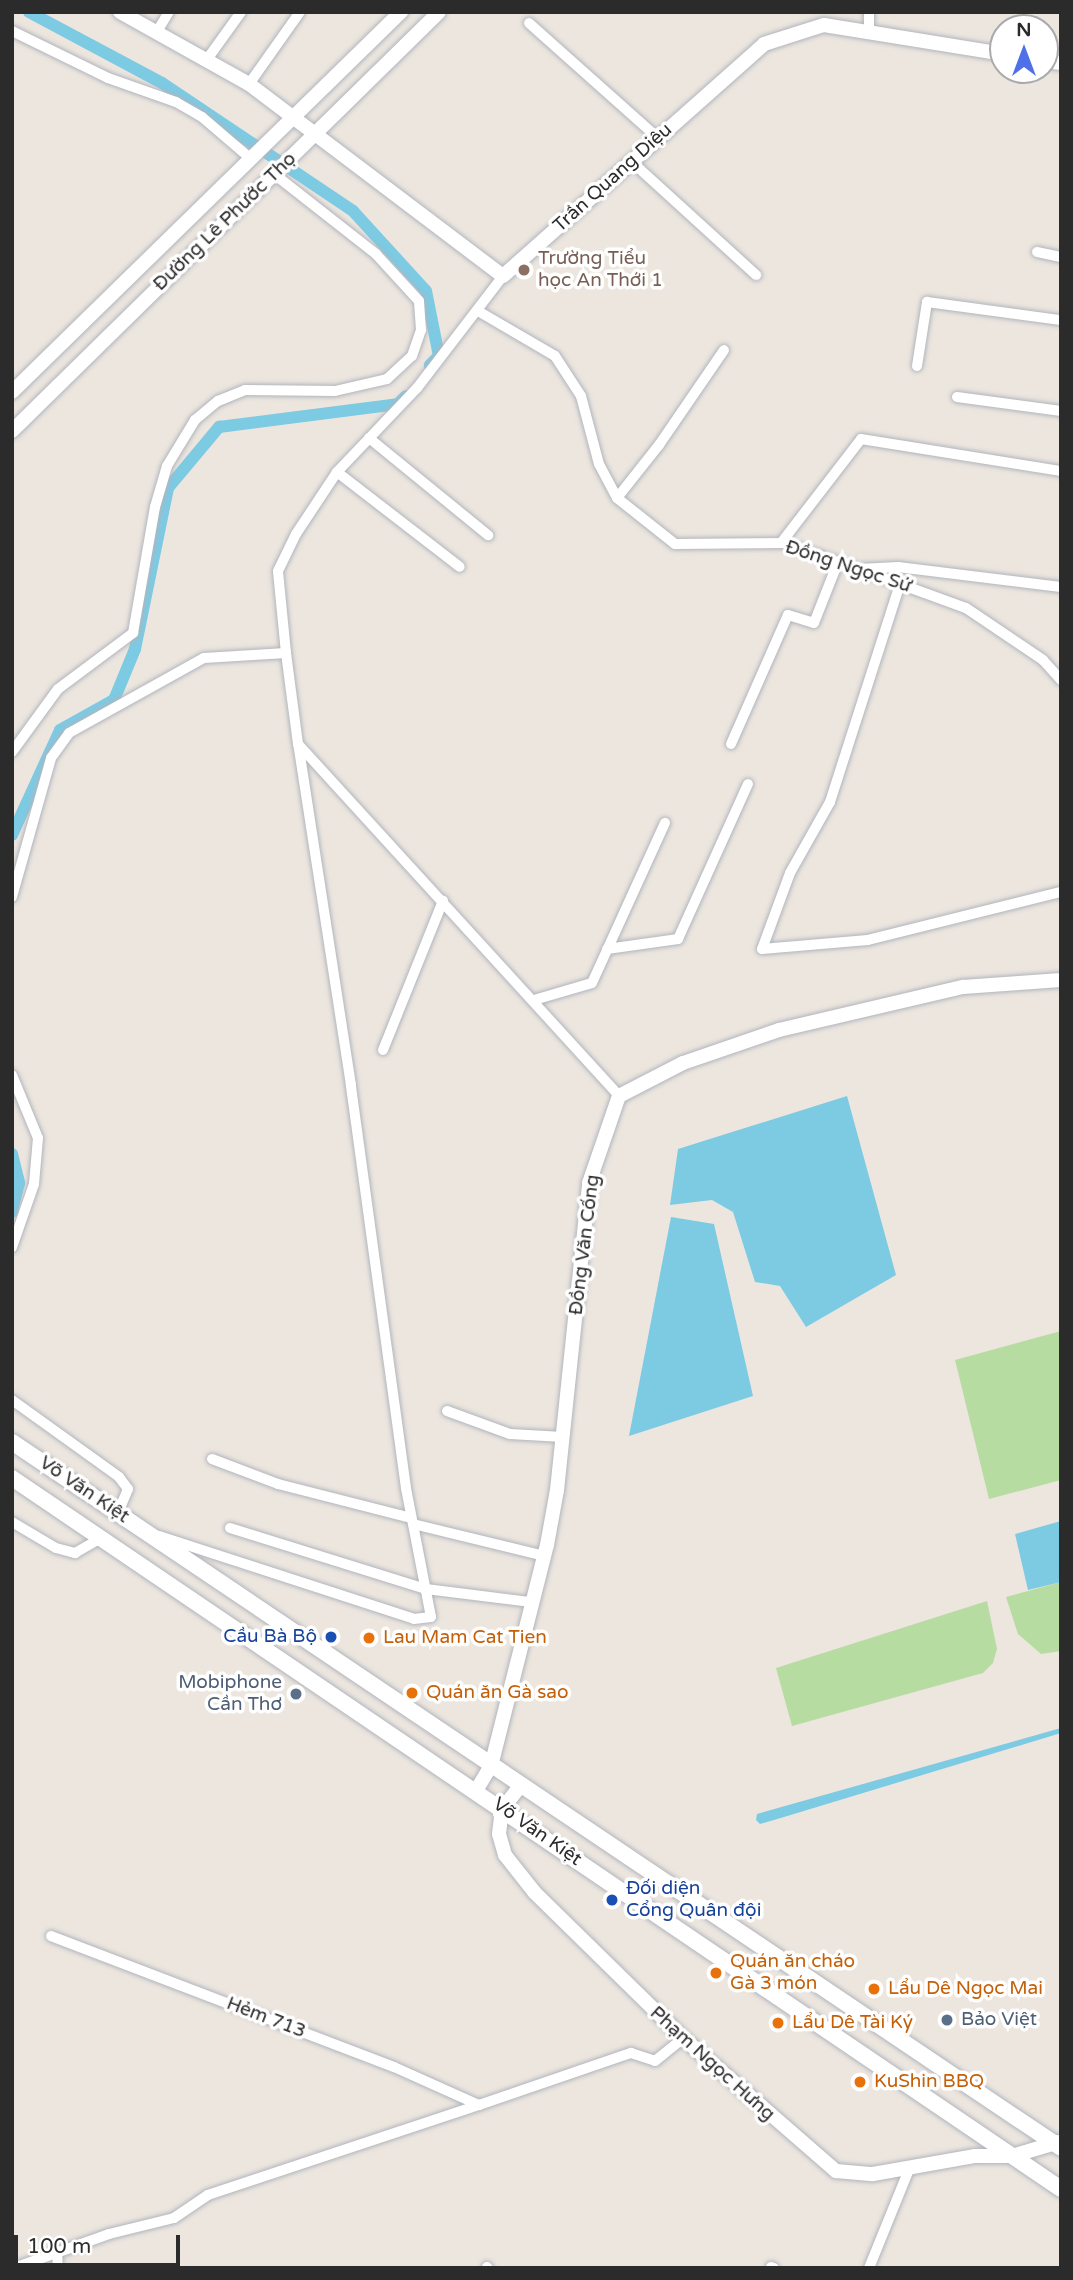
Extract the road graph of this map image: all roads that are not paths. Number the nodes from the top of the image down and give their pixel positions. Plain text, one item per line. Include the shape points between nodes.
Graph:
1 (120, 12) edge
2 (169, 12) edge
3 (241, 12) edge
4 (300, 12) edge
5 (401, 12) edge
6 (439, 12) edge
7 (869, 12) edge
8 (529, 23) dead end
9 (158, 30) junction
10 (12, 31) edge
11 (869, 34) junction
12 (989, 52) edge
13 (208, 58) junction
14 (249, 84) junction
15 (293, 116) junction
16 (315, 133) junction
17 (658, 138) junction
18 (253, 156) junction
19 (632, 162) junction
20 (275, 173) junction
21 (1037, 252) dead end
22 (1061, 257) edge
23 (756, 275) dead end
24 (503, 276) junction
25 (478, 311) junction
26 (1061, 320) edge
27 (724, 350) dead end
28 (917, 366) dead end
29 (12, 392) edge
30 (957, 397) dead end
31 (1061, 411) edge
32 (12, 431) edge
33 (369, 438) junction
34 (1061, 471) edge
35 (337, 472) junction
36 (617, 498) junction
37 (488, 535) dead end
38 (781, 543) junction
39 (838, 562) junction
40 (460, 567) dead end
41 (857, 569) junction
42 (900, 584) junction
43 (1061, 587) edge
44 (286, 653) junction
45 (1061, 680) edge
46 (298, 744) junction
47 (731, 744) dead end
48 (12, 752) edge
49 (748, 784) dead end
50 (665, 823) dead end
51 (1061, 892) edge
52 (12, 897) edge
53 (443, 901) junction
54 (607, 949) junction
55 (1061, 980) edge
56 (534, 1000) junction
57 (383, 1050) dead end
58 (12, 1075) edge
59 (619, 1096) junction
60 (12, 1247) edge
61 (12, 1400) edge
62 (447, 1412) dead end
63 (563, 1437) junction
64 (12, 1442) edge
65 (212, 1459) dead end
66 (12, 1478) edge
67 (118, 1513) junction
68 (412, 1521) junction
69 (12, 1522) edge
70 (230, 1528) dead end
71 (144, 1531) junction
72 (101, 1538) junction
73 (544, 1556) junction
74 (426, 1589) junction
75 (531, 1602) junction
76 (491, 1766) junction
77 (521, 1785) junction
78 (477, 1789) junction
79 (502, 1810) junction
80 (51, 1936) dead end
81 (682, 2038) junction
82 (479, 2105) junction
83 (1058, 2144) edge
84 (1012, 2156) junction
85 (910, 2167) junction
86 (1061, 2189) edge
87 (57, 2252) junction
88 (871, 2263) edge
89 (14, 2268) edge
90 (58, 2268) edge

1 - 9 street
2 - 9 street
3 - 13 street
4 - 14 street
5 - 15 street, Đường Lê Phước Thọ
6 - 16 street, Đường Lê Phước Thọ
7 - 11 street
8 - 17 street
9 - 13 street
10 - 18 street via 108,78 176,102
11 - 12 street, Trần Quang Diệu
11 - 17 street, Trần Quang Diệu via 824,25 764,44
13 - 14 street
14 - 15 street
15 - 16 street
15 - 18 street, Đường Lê Phước Thọ
16 - 20 street, Đường Lê Phước Thọ
16 - 24 street
17 - 19 street, Trần Quang Diệu
18 - 29 street, Đường Lê Phước Thọ
19 - 23 street
19 - 24 street, Trần Quang Diệu
20 - 32 street, Đường Lê Phước Thọ
20 - 48 street via 376,254 419,301 421,330 412,356 387,379 335,391 245,390 218,401 195,420 167,466 158,497 133,634 58,690
21 - 22 street
24 - 25 street
25 - 33 street via 417,388
25 - 36 street, Đồng Ngọc Sứ via 555,356 581,396 599,464
26 - 28 street via 927,302
27 - 36 street
30 - 31 street
33 - 35 street
33 - 37 street
34 - 38 street via 861,439
35 - 40 street
35 - 44 street via 278,571
36 - 38 street, Đồng Ngọc Sứ via 675,544
38 - 39 street, Đồng Ngọc Sứ
39 - 41 street, Đồng Ngọc Sứ
39 - 47 street via 814,623 788,615
41 - 42 street, Đồng Ngọc Sứ
41 - 43 street via 898,567
42 - 45 street, Đồng Ngọc Sứ via 966,608 1043,660
42 - 51 street via 830,802 790,873 762,949 868,940
44 - 46 street
44 - 52 street via 204,658 69,733 51,758 29,850
46 - 53 street
46 - 68 street
49 - 54 street via 678,939
50 - 54 street
53 - 56 street
53 - 57 street
54 - 56 street via 592,983
55 - 59 street via 963,987 779,1030 683,1063
56 - 59 street
58 - 60 street via 38,1138 34,1184
59 - 63 street, Đồng Văn Cống via 589,1183
61 - 67 street via 119,1477 128,1489
62 - 63 street via 510,1434
63 - 73 street, Đồng Văn Cống
64 - 67 main road, Võ Văn Kiệt
65 - 68 street via 278,1484
66 - 72 main road, Võ Văn Kiệt
67 - 71 main road, Võ Văn Kiệt
68 - 73 street
68 - 74 street
69 - 72 street via 56,1548 75,1553
70 - 74 street
71 - 74 street via 418,1620 431,1617
71 - 76 main road, Võ Văn Kiệt
72 - 78 main road, Võ Văn Kiệt
73 - 75 street, Đồng Văn Cống
74 - 75 street
75 - 76 street, Đồng Văn Cống
76 - 77 main road, Võ Văn Kiệt
76 - 78 street, Đồng Văn Cống
77 - 79 street
77 - 83 main road, Võ Văn Kiệt
78 - 79 main road, Võ Văn Kiệt
79 - 81 street, Phạm Ngọc Hưng via 499,1834 505,1855 527,1884
79 - 84 main road, Võ Văn Kiệt
80 - 82 street, Hẻm 713 via 394,2067
81 - 82 street via 655,2061 631,2053
81 - 85 street, Phạm Ngọc Hưng via 836,2171 873,2174
82 - 87 street via 198,2201 183,2212
83 - 84 street, Phạm Ngọc Hưng
84 - 85 street, Phạm Ngọc Hưng via 975,2156
84 - 86 main road, Võ Văn Kiệt
85 - 88 street
87 - 89 street
87 - 90 street

